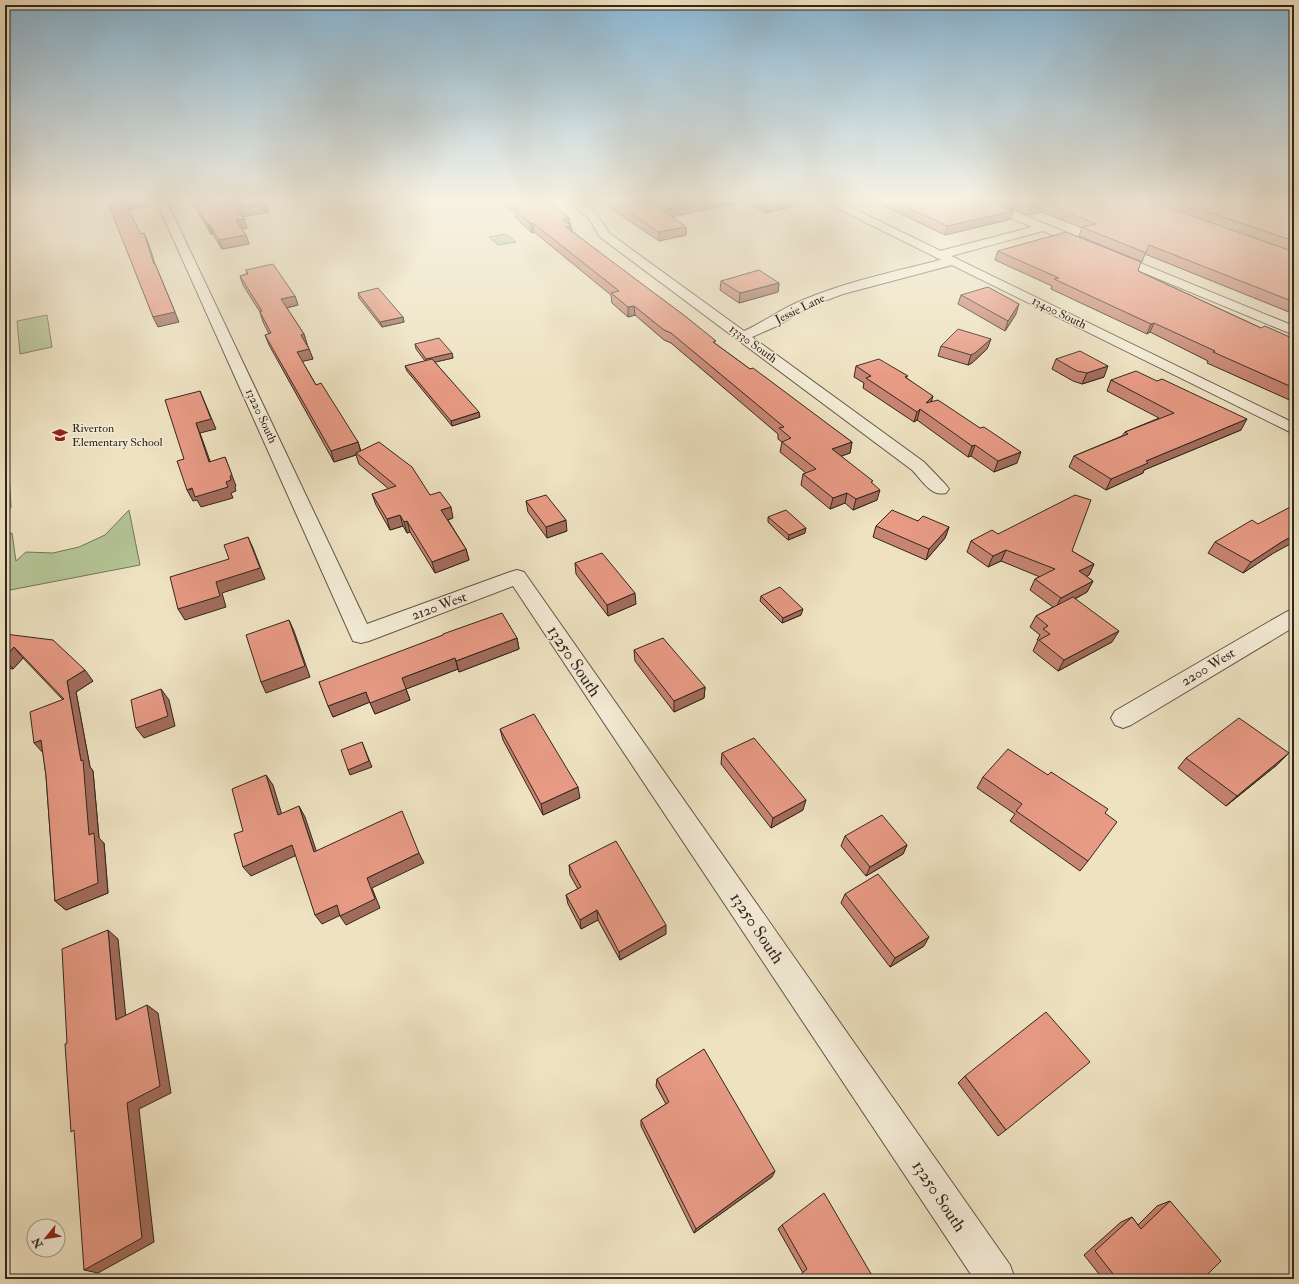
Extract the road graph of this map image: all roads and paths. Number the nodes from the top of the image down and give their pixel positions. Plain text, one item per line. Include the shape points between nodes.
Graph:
1 (188, 258) edge
2 (635, 258) edge
3 (946, 258) joint
4 (1118, 258) edge
5 (1294, 332) edge
6 (742, 337) junction
7 (1294, 429) edge
8 (940, 490) dead end
9 (517, 577) joint
10 (1294, 617) edge
11 (361, 635) joint
12 (1123, 718) dead end
13 (996, 1279) edge

1 - 11 street, 13220 South
2 - 6 street, 13330 South
3 - 6 street, Jessie Lane via 806,303
3 - 7 street, 13400 South
4 - 5 street
6 - 8 street, 13330 South via 918,466
9 - 11 street, 2120 West
9 - 13 street, 13250 South
10 - 12 street, 2200 West

